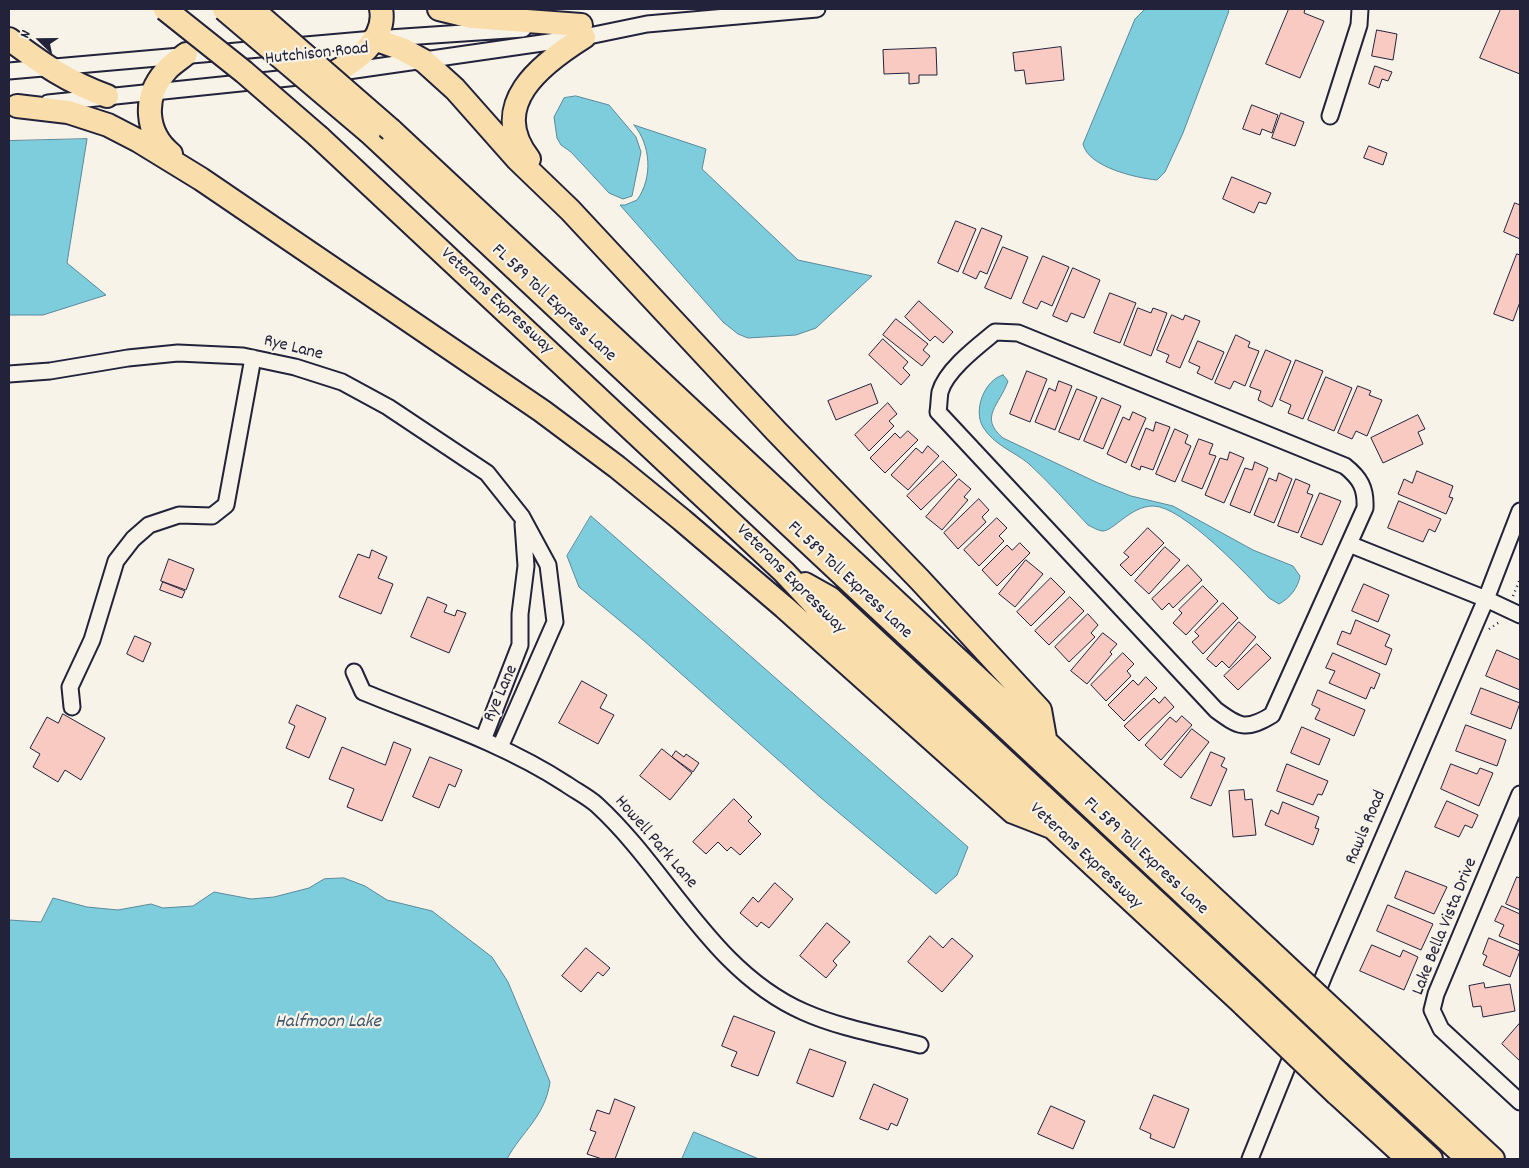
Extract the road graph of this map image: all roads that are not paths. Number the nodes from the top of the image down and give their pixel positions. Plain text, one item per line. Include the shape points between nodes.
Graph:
1 (165, 9) edge
2 (224, 9) edge
3 (252, 9) edge
4 (381, 9) edge
5 (438, 9) edge
6 (817, 9) edge
7 (1360, 9) edge
8 (701, 14) edge
9 (583, 31) junction
10 (9, 39) edge
11 (374, 39) junction
12 (186, 54) junction
13 (424, 61) junction
14 (47, 68) junction
15 (9, 71) edge
16 (331, 74) junction
17 (152, 91) junction
18 (107, 96) junction
19 (13, 107) edge
20 (1330, 116) dead end
21 (201, 179) junction
22 (570, 210) junction
23 (253, 358) junction
24 (9, 374) edge
25 (1520, 511) edge
26 (522, 517) junction
27 (1349, 544) junction
28 (784, 572) junction
29 (551, 587) junction
30 (524, 588) junction
31 (1486, 599) junction
32 (1520, 614) edge
33 (520, 645) junction
34 (541, 652) junction
35 (354, 672) dead end
36 (72, 707) dead end
37 (482, 740) junction
38 (1046, 744) junction
39 (500, 747) junction
40 (1520, 794) edge
41 (1054, 828) junction
42 (1264, 957) junction
43 (1247, 998) junction
44 (1357, 1044) junction
45 (920, 1045) dead end
46 (1340, 1086) junction
47 (1520, 1102) edge
48 (1250, 1159) edge
49 (1408, 1159) edge
50 (1431, 1159) edge
51 (1468, 1159) edge
52 (1493, 1159) edge

1 - 28 highway, Veterans Expressway, bridge via 319,137
2 - 42 highway, FL 589 Toll Express Lane, bridge via 369,132
3 - 38 highway, bridge via 391,130
4 - 11 highway via 381,24
5 - 9 highway via 472,17
6 - 8 street, Hutchison Road
7 - 20 street via 1359,25
8 - 9 street, Hutchison Road via 628,28
9 - 11 street, Hutchison Road
9 - 13 street, Hutchison Road
9 - 22 highway via 538,72 514,107 517,140
10 - 14 highway
11 - 12 street, Hutchison Road
11 - 13 highway via 402,48
11 - 16 highway via 350,65
12 - 14 street, Hutchison Road
12 - 17 highway via 165,72
13 - 16 street, Hutchison Road
13 - 22 highway via 455,89 517,159
14 - 15 street, Hutchison Road
14 - 18 highway via 74,84
16 - 17 street, Hutchison Road
17 - 18 street, Hutchison Road
17 - 21 highway via 149,112 153,133 166,150
18 - 19 street, Hutchison Road
19 - 21 highway via 68,112 108,125
21 - 41 highway via 468,360 617,467 784,607 1013,812
22 - 38 highway via 1040,710
23 - 24 street, Rye Lane via 178,353
23 - 26 street, Rye Lane via 342,382 388,407 487,473
23 - 36 street via 226,505 212,516 179,516 149,525 116,561 92,640 70,687
25 - 31 street, Rawls Road
26 - 29 street, Rye Lane via 548,565
26 - 30 street, Rye Lane via 526,566
27 - 27 street via 1365,508 1366,492 1358,476 1345,466 1018,333 995,332 974,348 946,379 940,392 938,412 1216,710 1237,725 1256,725 1272,715
27 - 31 street
28 - 41 highway, Veterans Expressway via 828,619
28 - 43 highway, FL 589 Toll Express Lane via 830,598
29 - 30 street
29 - 34 street, Rye Lane via 555,622
30 - 33 street, Rye Lane
31 - 32 street
31 - 48 street, Rawls Road via 1325,973
33 - 34 street
33 - 37 street, Rye Lane
34 - 39 street, Rye Lane
35 - 37 street, Howell Park Lane via 363,692
37 - 39 street, Howell Park Lane
38 - 42 highway
39 - 45 street, Howell Park Lane via 596,804 733,962 770,993 803,1012
40 - 47 street, Lake Bella Vista Drive via 1432,1010 1441,1030
41 - 43 highway, Veterans Expressway
42 - 44 highway, bridge
43 - 46 highway, Veterans Expressway, bridge
44 - 51 highway
44 - 52 highway
46 - 49 highway, Veterans Expressway
46 - 50 highway

